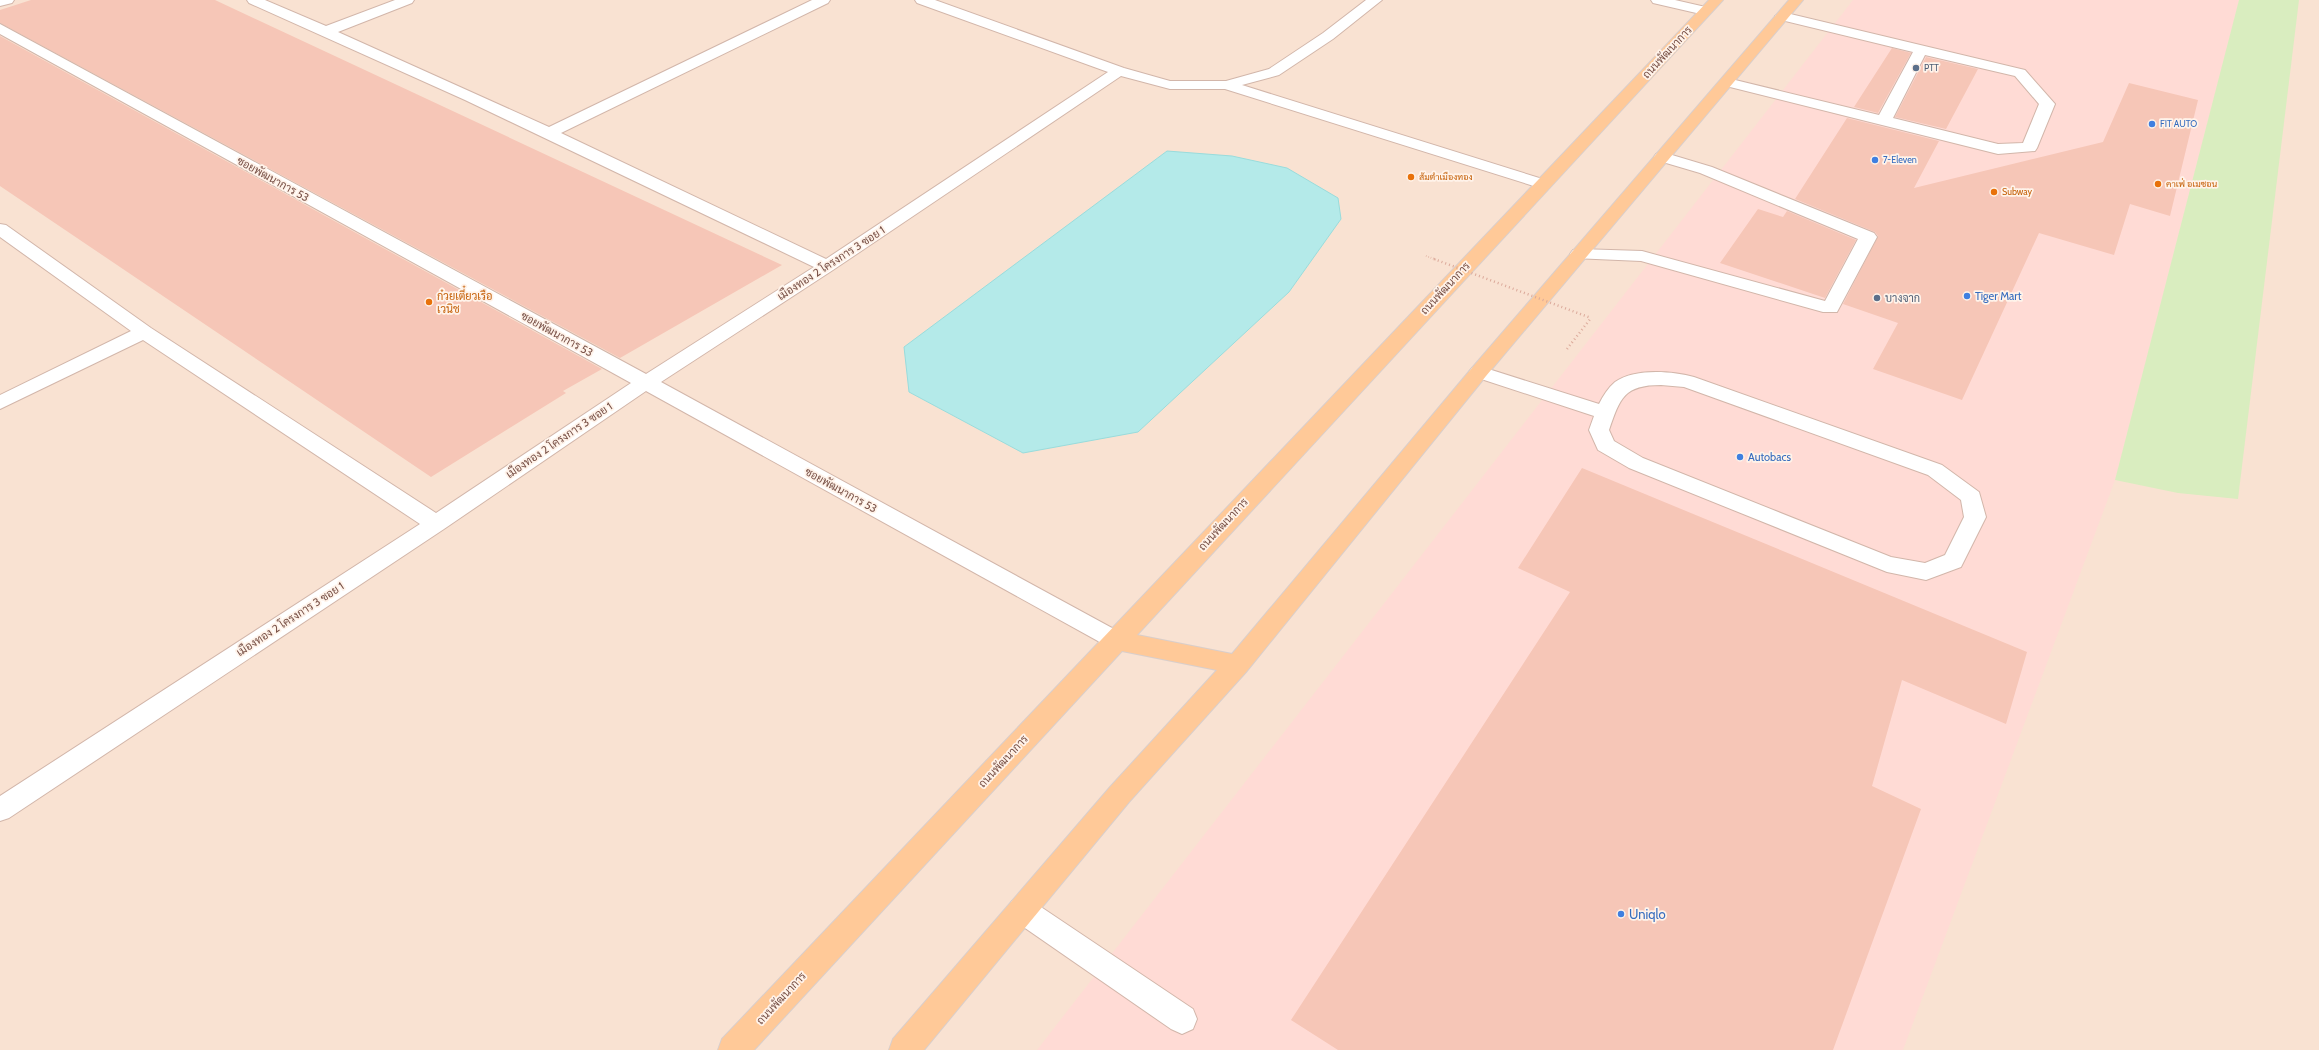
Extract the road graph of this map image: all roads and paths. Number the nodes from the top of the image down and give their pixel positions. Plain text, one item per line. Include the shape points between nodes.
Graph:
1 (7, 0) edge
2 (254, 0) edge
3 (407, 0) edge
4 (823, 0) edge
5 (922, 0) edge
6 (1374, 0) edge
7 (1658, 0) edge
8 (1796, 0) edge
9 (0, 2) edge
10 (1710, 6) edge
11 (1782, 16) junction
12 (0, 28) edge
13 (327, 31) junction
14 (1921, 49) junction
15 (1119, 71) junction
16 (1726, 82) junction
17 (1226, 85) junction
18 (1884, 121) junction
19 (549, 133) junction
20 (1662, 157) junction
21 (1543, 184) junction
22 (0, 229) edge
23 (1579, 254) junction
24 (1426, 256) dead end
25 (827, 266) junction
26 (144, 332) junction
27 (1567, 349) dead end
28 (1479, 372) junction
29 (645, 383) junction
30 (0, 404) edge
31 (1605, 413) junction
32 (436, 524) junction
33 (1114, 640) junction
34 (1237, 665) junction
35 (0, 810) edge
36 (1022, 910) junction
37 (1182, 1019) dead end
38 (916, 1046) edge
39 (733, 1050) edge

1 - 9 street
2 - 13 street
3 - 13 street
4 - 19 street
5 - 15 street
6 - 17 street via 1328,36 1274,72
7 - 10 street
8 - 11 main road
10 - 21 main road, ถนนพัฒนาการ
11 - 14 street
11 - 16 main road
12 - 29 street, ซอยพัฒนาการ 53
13 - 19 street
14 - 18 street
14 - 18 street via 2020,73 2047,104 2029,148 1998,149
15 - 17 street via 1170,85
15 - 25 street, เมืองทอง 2 โครงการ 3 ซอย 1
16 - 18 street
16 - 20 main road
17 - 21 street
19 - 25 street
20 - 23 main road
20 - 23 street via 1706,170 1868,237 1830,308 1642,256
21 - 33 main road, ถนนพัฒนาการ
22 - 26 street
23 - 28 main road
24 - 27 path, bridge via 1591,318
25 - 29 street, เมืองทอง 2 โครงการ 3 ซอย 1
26 - 30 street
26 - 32 street
28 - 31 street
28 - 34 main road
29 - 32 street, เมืองทอง 2 โครงการ 3 ซอย 1
29 - 33 street, ซอยพัฒนาการ 53
31 - 31 street via 1599,430 1605,446 1636,463 1887,564 1926,572 1953,560 1975,517 1971,497 1935,470 1687,381 1654,377 1630,383 1618,390
32 - 35 street, เมืองทอง 2 โครงการ 3 ซอย 1
33 - 34 main road
33 - 39 main road, ถนนพัฒนาการ
34 - 36 main road via 1120,794
36 - 37 street
36 - 38 main road

